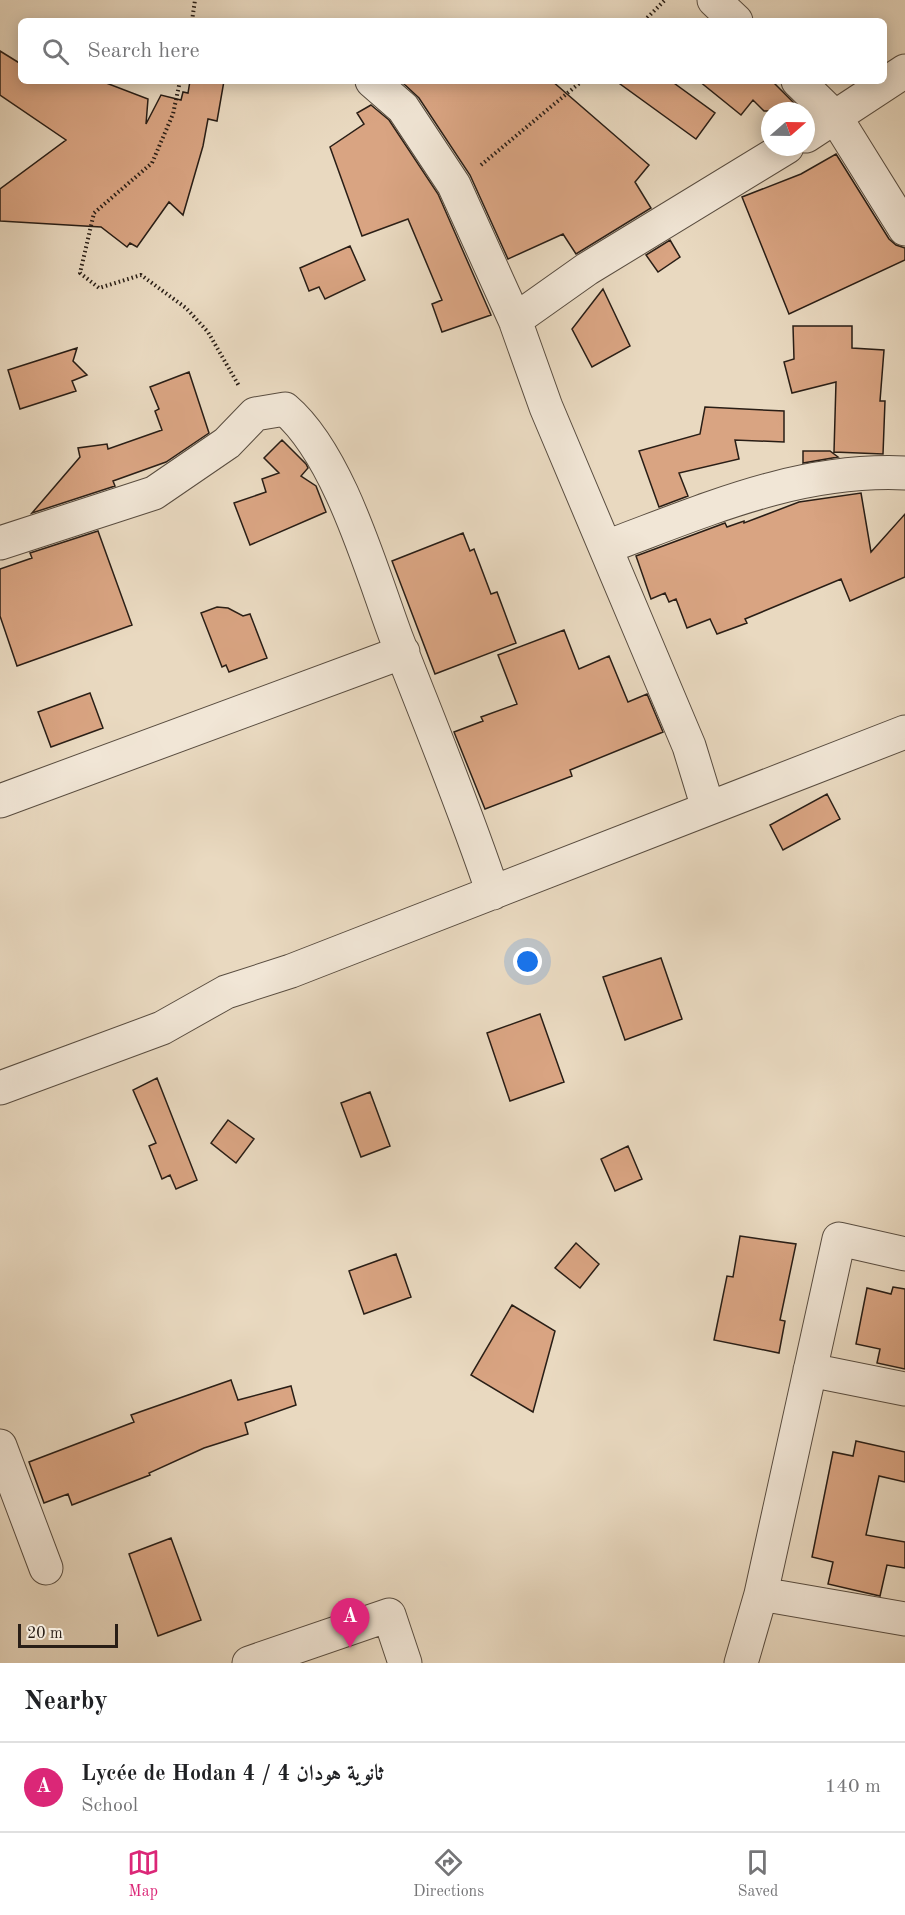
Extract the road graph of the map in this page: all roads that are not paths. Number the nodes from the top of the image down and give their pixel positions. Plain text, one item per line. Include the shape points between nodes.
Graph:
1 (714, 0) edge
2 (733, 18) edge
3 (905, 71) edge
4 (887, 83) edge
5 (375, 84) edge
6 (801, 84) edge
7 (886, 84) edge
8 (836, 118) junction
9 (815, 131) edge
10 (772, 156) edge
11 (905, 229) edge
12 (515, 320) junction
13 (905, 474) edge
14 (0, 543) edge
15 (606, 547) junction
16 (403, 652) junction
17 (905, 732) edge
18 (0, 801) edge
19 (708, 808) junction
20 (493, 893) junction
21 (0, 1088) edge
22 (905, 1254) edge
23 (810, 1370) junction
24 (905, 1389) edge
25 (0, 1446) edge
26 (46, 1568) dead end
27 (761, 1594) junction
28 (905, 1618) edge
29 (249, 1663) edge
30 (405, 1663) edge
31 (741, 1663) edge

1 - 2 street
3 - 4 street
5 - 12 street via 403,108 454,185
6 - 8 street
7 - 8 street
8 - 9 street
8 - 11 street
10 - 12 street via 587,268
12 - 15 street via 546,407
13 - 15 street via 870,472 806,479 737,499
14 - 16 street via 154,493 227,443 255,414 285,409 300,423 339,487
15 - 19 street via 689,746
16 - 18 street
16 - 20 street
17 - 19 street
19 - 20 street
20 - 21 street via 226,992 162,1028
22 - 23 street via 839,1239
23 - 24 street
23 - 27 street
25 - 26 street
27 - 28 street
27 - 31 street
29 - 30 street via 388,1615

